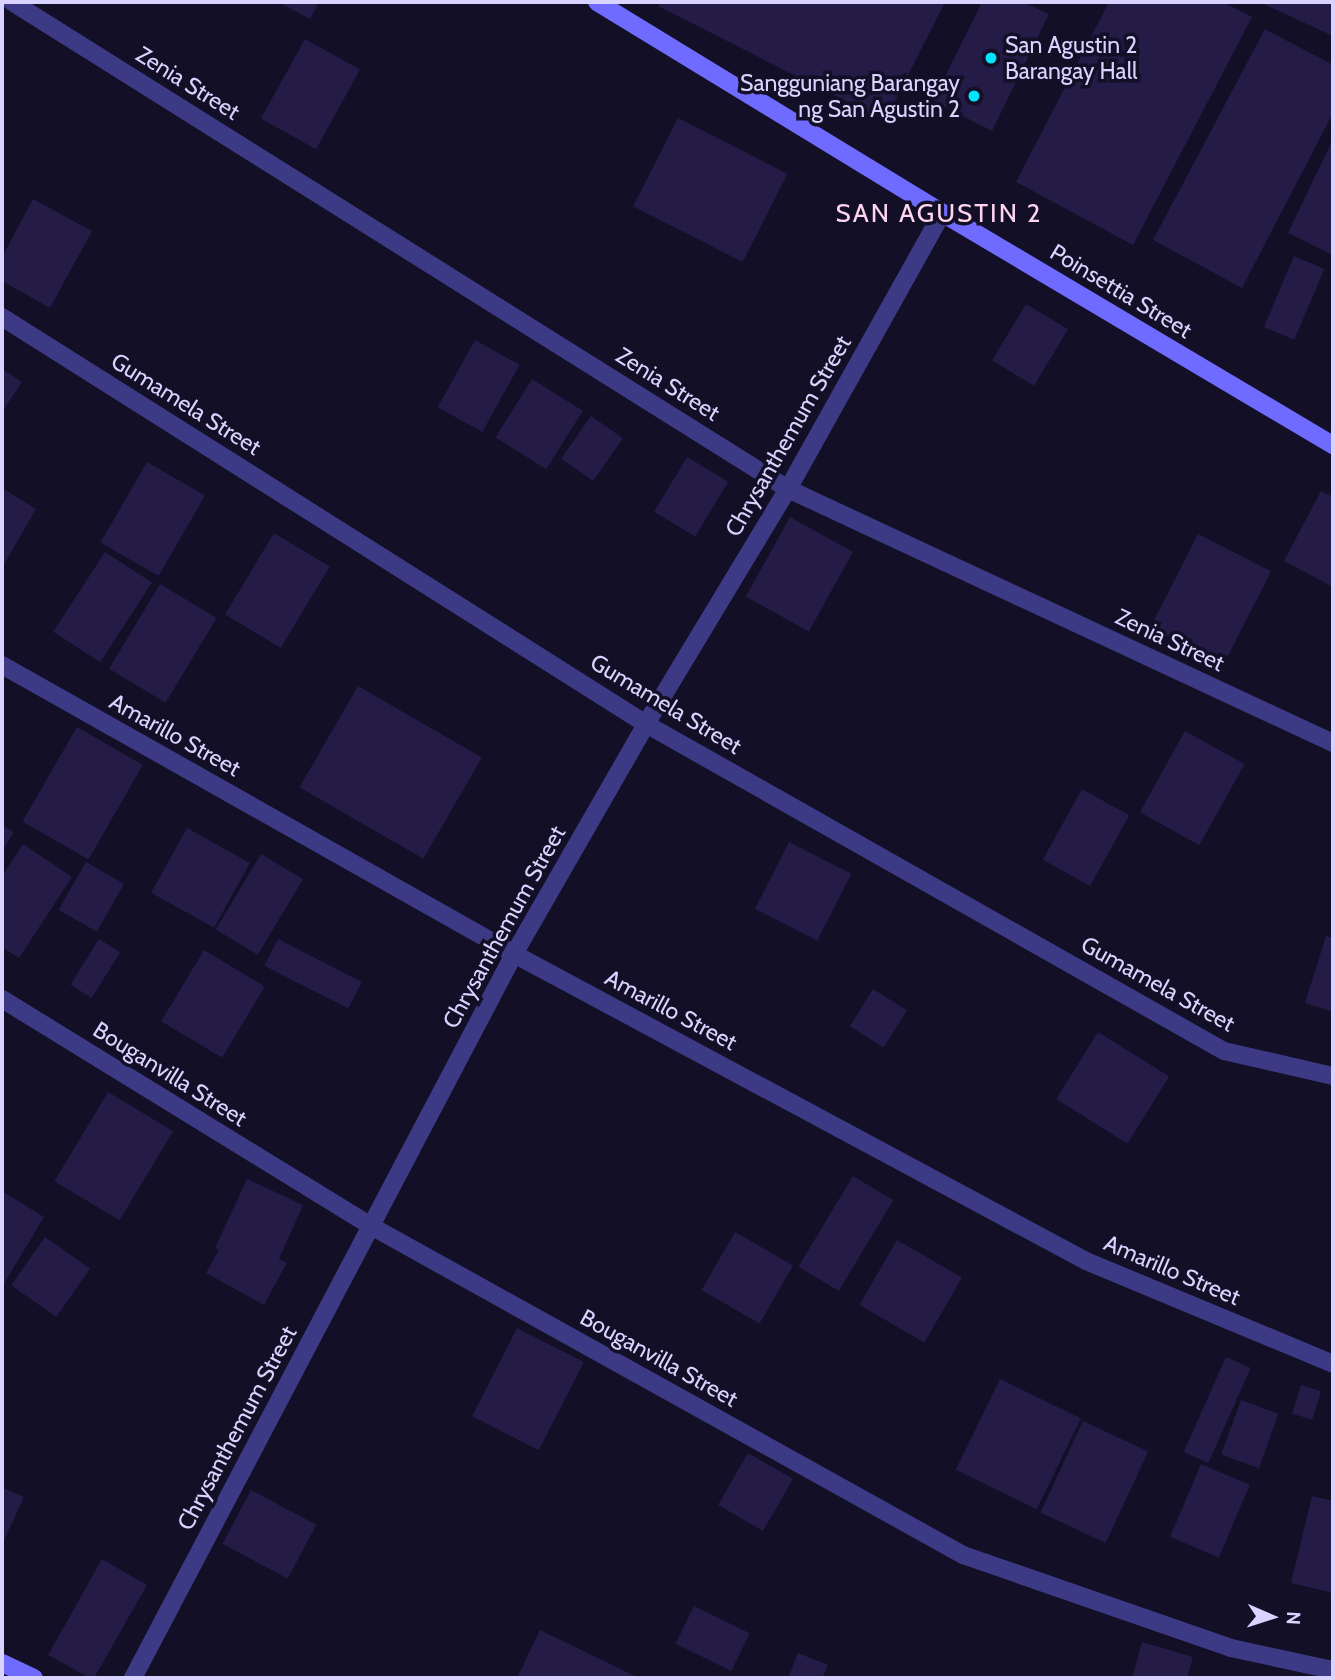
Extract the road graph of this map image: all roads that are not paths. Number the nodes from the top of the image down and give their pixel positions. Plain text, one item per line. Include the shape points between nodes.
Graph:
1 (12, 2) edge
2 (597, 2) edge
3 (942, 213) junction
4 (2, 317) edge
5 (1333, 445) edge
6 (788, 489) junction
7 (2, 665) edge
8 (646, 724) junction
9 (1333, 743) edge
10 (514, 954) junction
11 (2, 999) edge
12 (1333, 1076) edge
13 (371, 1226) junction
14 (1333, 1364) edge
15 (2, 1663) edge
16 (1333, 1670) edge
17 (34, 1678) edge
18 (133, 1678) edge

1 - 6 street, Zenia Street
2 - 3 street, Poinsettia Street
3 - 5 street, Poinsettia Street
3 - 6 street, Chrysanthemum Street
4 - 8 street, Gumamela Street
6 - 8 street, Chrysanthemum Street
6 - 9 street, Zenia Street
7 - 10 street, Amarillo Street
8 - 10 street, Chrysanthemum Street
8 - 12 street, Gumamela Street via 1224,1051
10 - 13 street, Chrysanthemum Street
10 - 14 street, Amarillo Street via 1086,1261
11 - 13 street, Bouganvilla Street
13 - 16 street, Bouganvilla Street via 962,1555 1231,1648
13 - 18 street, Chrysanthemum Street
15 - 17 street

